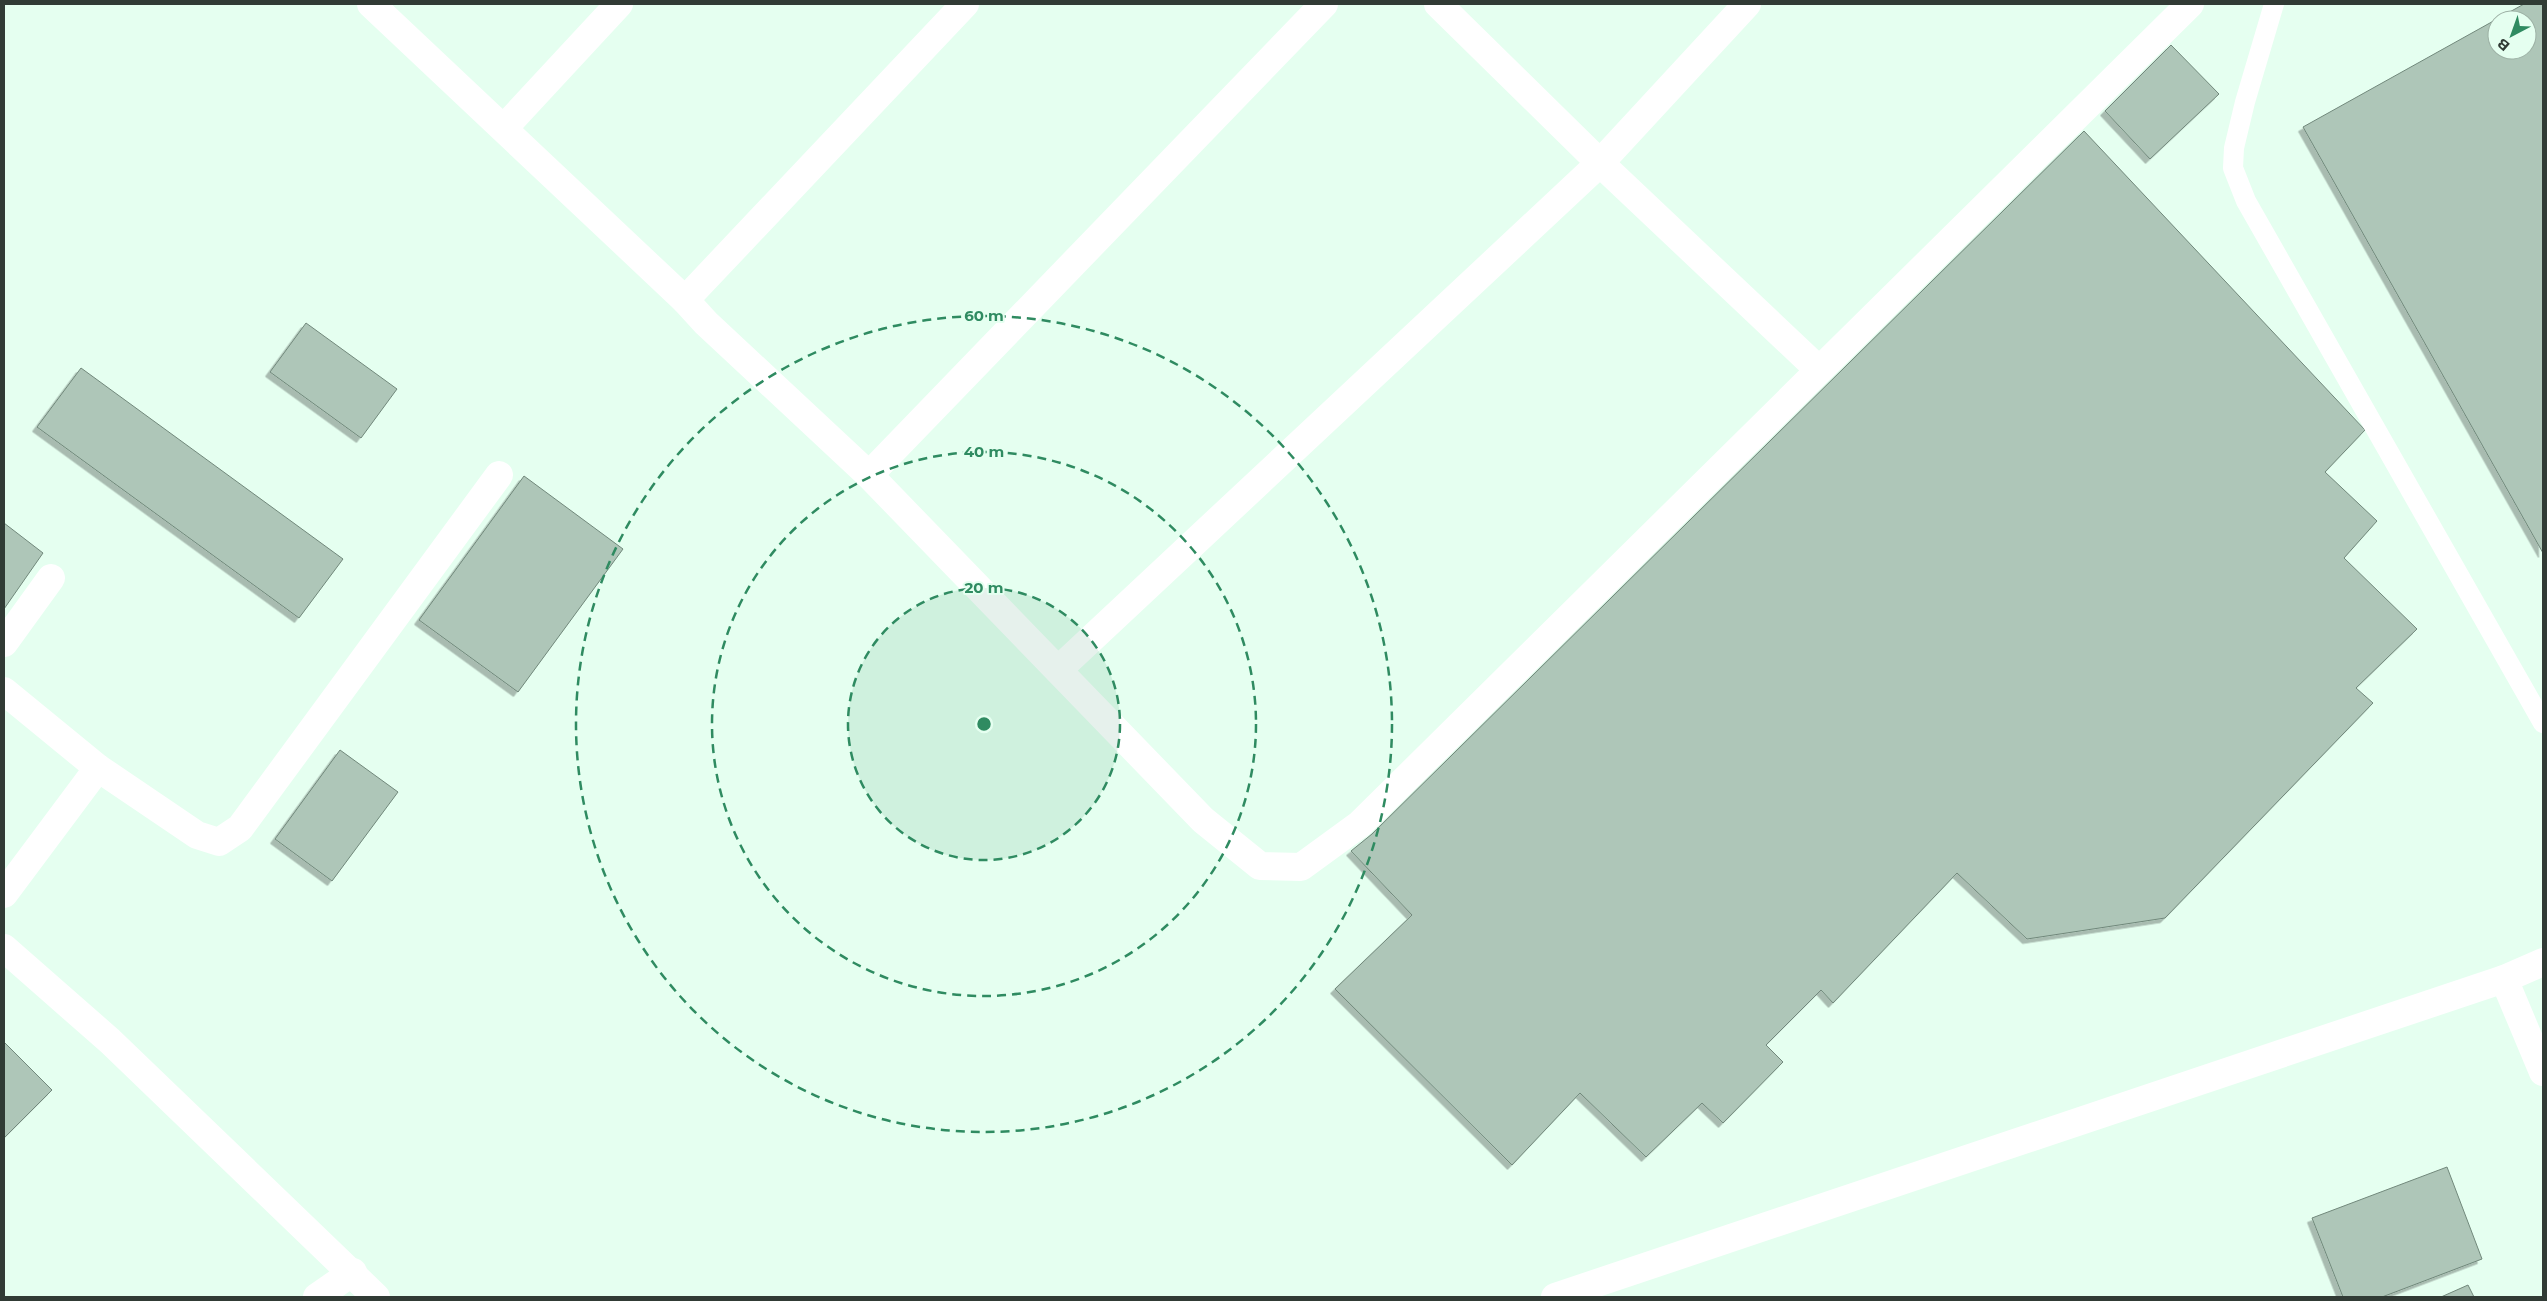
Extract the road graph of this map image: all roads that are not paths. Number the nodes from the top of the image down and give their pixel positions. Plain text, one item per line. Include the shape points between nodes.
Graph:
1 (371, 4) edge
2 (619, 4) edge
3 (965, 4) edge
4 (1324, 4) edge
5 (1438, 4) edge
6 (1747, 4) edge
7 (2190, 4) edge
8 (2274, 4) edge
9 (504, 128) junction
10 (1600, 163) junction
11 (685, 300) junction
12 (1819, 370) junction
13 (499, 475) dead end
14 (869, 475) junction
15 (51, 578) dead end
16 (4, 644) edge
17 (1058, 670) junction
18 (4, 691) edge
19 (2543, 723) edge
20 (98, 768) junction
21 (4, 894) edge
22 (4, 948) edge
23 (2543, 962) edge
24 (2504, 979) junction
25 (2543, 1072) edge
26 (353, 1272) junction
27 (317, 1297) edge
28 (376, 1297) edge
29 (1555, 1297) edge

1 - 9 street
2 - 9 street
3 - 11 street
4 - 14 street
5 - 10 street
6 - 10 street
7 - 12 street
8 - 19 lane via 2245,102 2234,148 2233,168 2246,201
9 - 11 street
10 - 12 street
10 - 17 street
11 - 14 street
12 - 17 street via 1360,824 1301,867 1260,866 1203,820
13 - 20 street via 240,828 219,842 196,836
14 - 17 street
15 - 16 street
18 - 20 street
20 - 21 street
22 - 26 street via 110,1042
23 - 24 street
24 - 25 street
24 - 29 street
26 - 27 street
26 - 28 street

